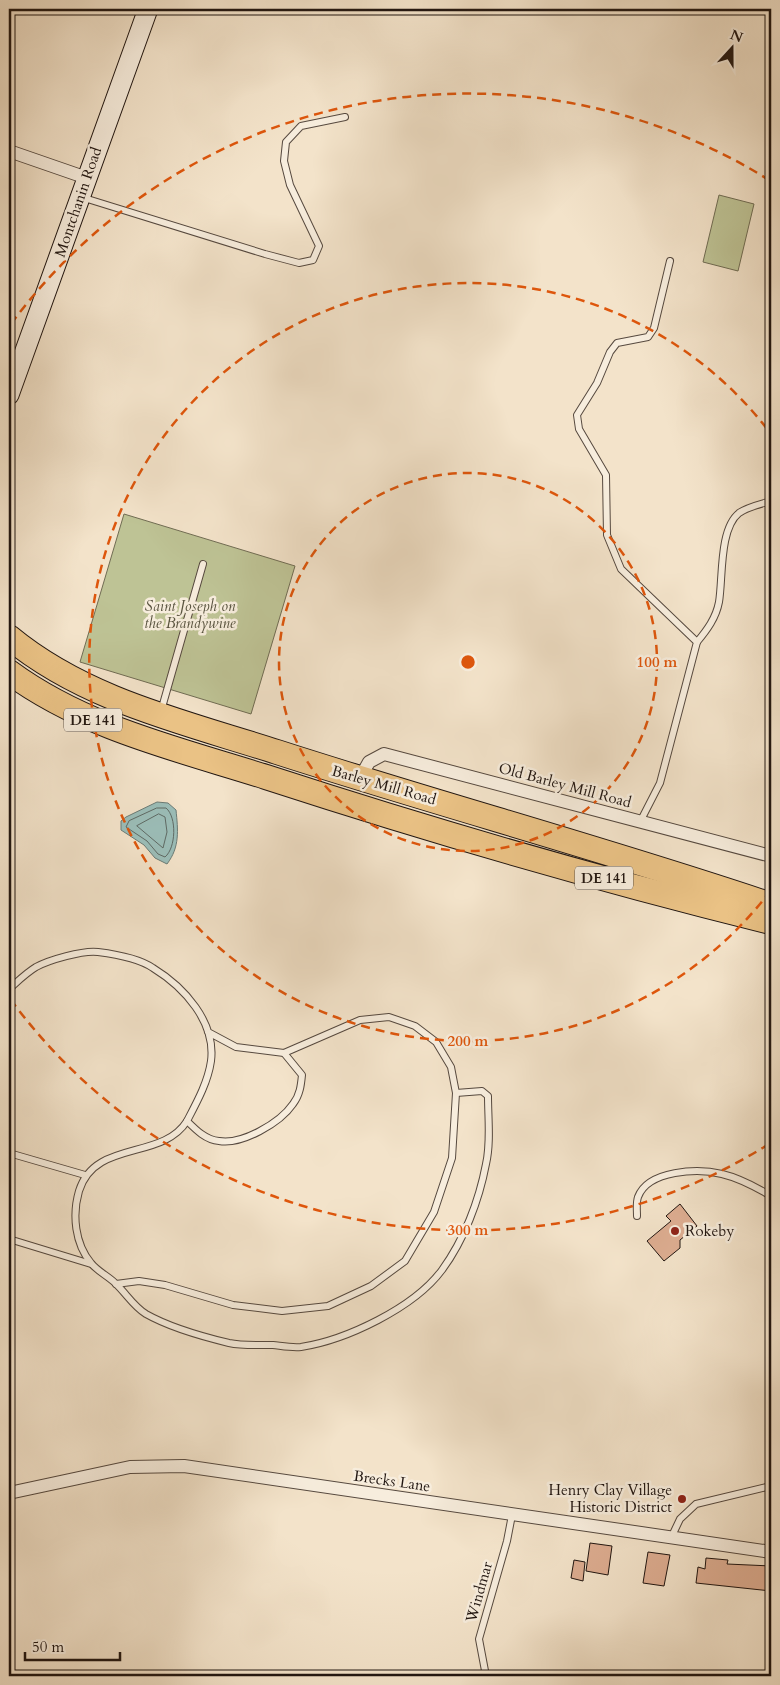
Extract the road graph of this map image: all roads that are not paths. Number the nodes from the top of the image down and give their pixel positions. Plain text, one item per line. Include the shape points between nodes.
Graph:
1 (148, 9) edge
2 (345, 118) dead end
3 (9, 151) edge
4 (87, 178) junction
5 (80, 197) junction
6 (670, 261) dead end
7 (9, 395) edge
8 (771, 501) edge
9 (203, 564) dead end
10 (9, 637) edge
11 (697, 642) junction
12 (9, 672) edge
13 (160, 714) junction
14 (185, 751) junction
15 (360, 778) junction
16 (640, 822) junction
17 (771, 856) edge
18 (771, 906) edge
19 (771, 922) edge
20 (9, 989) edge
21 (208, 1032) junction
22 (284, 1053) junction
23 (456, 1093) junction
24 (187, 1121) junction
25 (9, 1153) edge
26 (85, 1175) junction
27 (771, 1196) edge
28 (638, 1216) dead end
29 (9, 1239) edge
30 (91, 1264) junction
31 (116, 1284) junction
32 (771, 1486) edge
33 (9, 1493) edge
34 (512, 1515) junction
35 (671, 1538) junction
36 (771, 1552) edge
37 (486, 1676) edge

1 - 4 main road, Montchanin Road
2 - 5 lane via 301,126 286,142 284,161 290,185 319,246 313,260 299,263 265,254
3 - 4 street
4 - 5 main road, Montchanin Road
5 - 7 main road, Montchanin Road
6 - 11 lane via 654,328 648,337 617,343 598,383 577,415 578,429 606,475 607,535 621,569
8 - 11 lane via 741,511 734,518 728,532 718,603 710,626
9 - 13 lane
10 - 13 highway, Barley Mill Road / DE 141 via 78,683
11 - 16 lane via 660,784
12 - 14 highway, Barley Mill Road / DE 141 via 74,712
13 - 15 highway, Barley Mill Road / DE 141
14 - 15 highway via 228,756 333,788 346,787
14 - 19 highway, Barley Mill Road / DE 141 via 411,822 669,897
15 - 16 street, Old Barley Mill Road via 369,762 384,754
15 - 18 highway, Barley Mill Road / DE 141 via 596,848
16 - 17 street, Old Barley Mill Road
20 - 21 lane via 36,967 70,956 97,952 152,967 195,1006
21 - 22 lane via 236,1047
21 - 24 lane via 211,1060 203,1088
22 - 23 lane via 360,1020 388,1017 415,1026 436,1042 451,1067
22 - 24 lane via 302,1075 300,1093 293,1106 269,1125 242,1140 219,1142 202,1135
23 - 31 lane via 452,1158 434,1212 405,1261 372,1286 328,1306 282,1311 234,1305 165,1285 140,1281
23 - 31 lane via 482,1091 488,1096 486,1163 468,1225 442,1271 408,1303 358,1330 300,1347 230,1343 162,1322 144,1313
24 - 26 lane via 172,1137 152,1146 114,1155
25 - 26 lane
26 - 30 lane via 75,1211 78,1242
27 - 28 lane via 721,1174 700,1171 671,1173 643,1188 637,1199
29 - 30 lane
30 - 31 lane
32 - 35 lane via 696,1504 680,1519
33 - 34 street, Brecks Lane via 130,1467 184,1466
34 - 35 street, Brecks Lane
34 - 37 lane, Windmar via 479,1639
35 - 36 street, Brecks Lane

